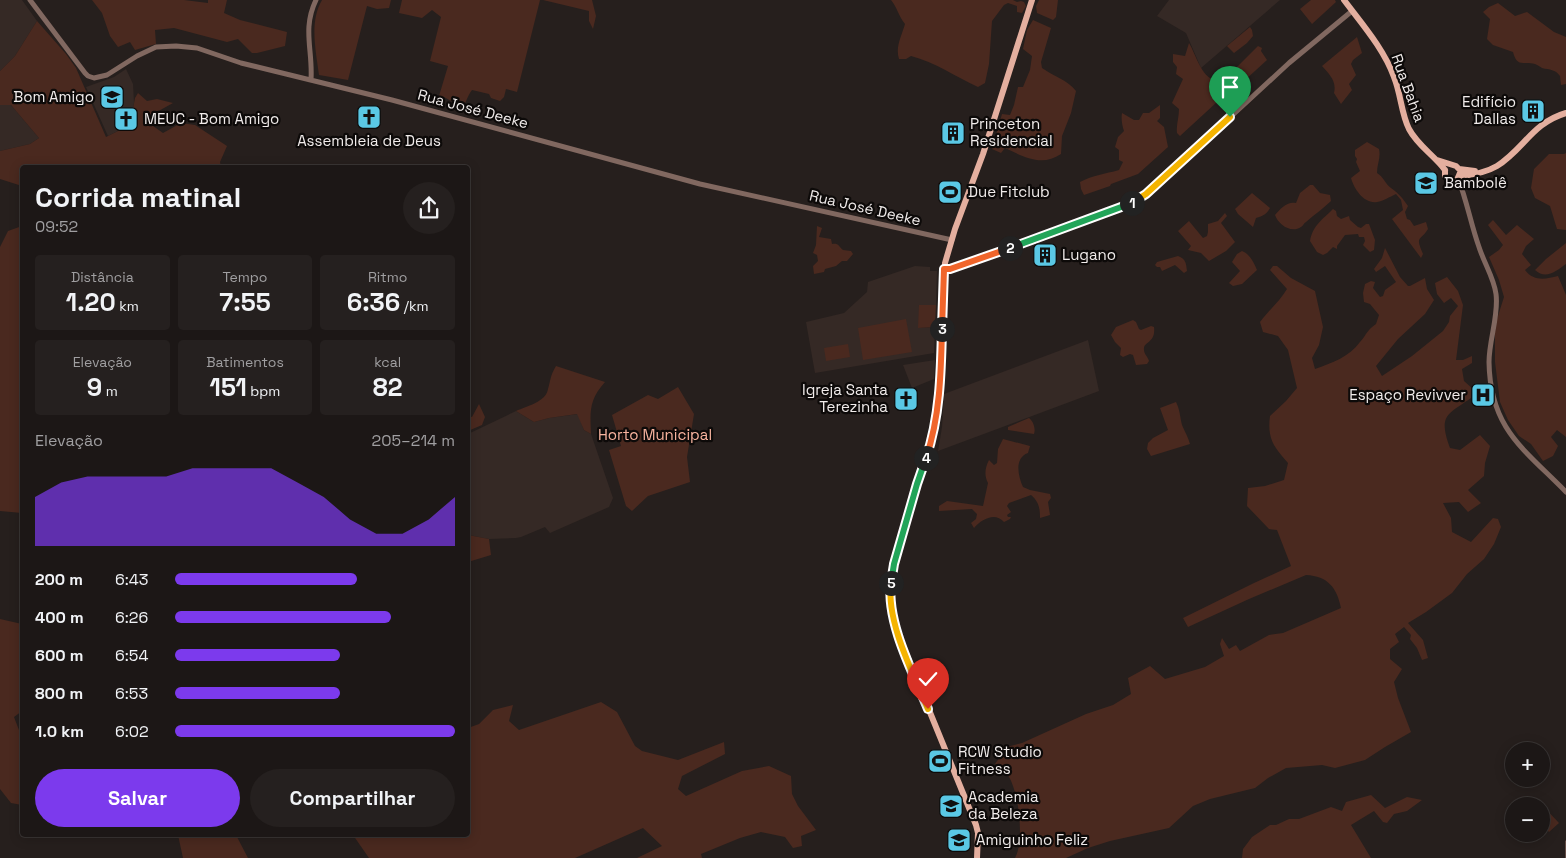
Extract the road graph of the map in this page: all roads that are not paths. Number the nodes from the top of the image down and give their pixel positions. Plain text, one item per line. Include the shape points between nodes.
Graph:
1 (30, 0) edge
2 (316, 0) edge
3 (1032, 0) edge
4 (1344, 0) edge
5 (1352, 11) junction
6 (311, 80) junction
7 (1566, 113) edge
8 (1434, 158) junction
9 (1451, 165) junction
10 (1459, 168) junction
11 (1445, 170) junction
12 (1482, 171) junction
13 (1457, 178) junction
14 (952, 240) junction
15 (944, 269) junction
16 (1566, 492) edge
17 (978, 858) edge

1 - 6 street, Rua José Deeke via 91,78 113,72 147,50 176,46 197,48 241,63
2 - 6 street via 308,31
3 - 14 main road
4 - 5 main road, Rua Bahia
5 - 8 main road, Rua Bahia via 1388,63 1409,130
5 - 15 street via 1289,63 1146,194 1114,210 978,260
6 - 14 street, Rua José Deeke via 698,183
7 - 12 main road via 1543,123 1500,164
8 - 9 main road, Rua Bahia
8 - 11 main road, Rua Bahia
9 - 10 main road
9 - 11 main road
10 - 12 main road
10 - 13 main road
11 - 13 main road via 1447,179
12 - 13 main road
13 - 16 street via 1496,292 1489,363 1496,407 1515,440
14 - 15 main road
15 - 17 main road via 935,429 894,564 890,594 892,614 907,658 977,829

